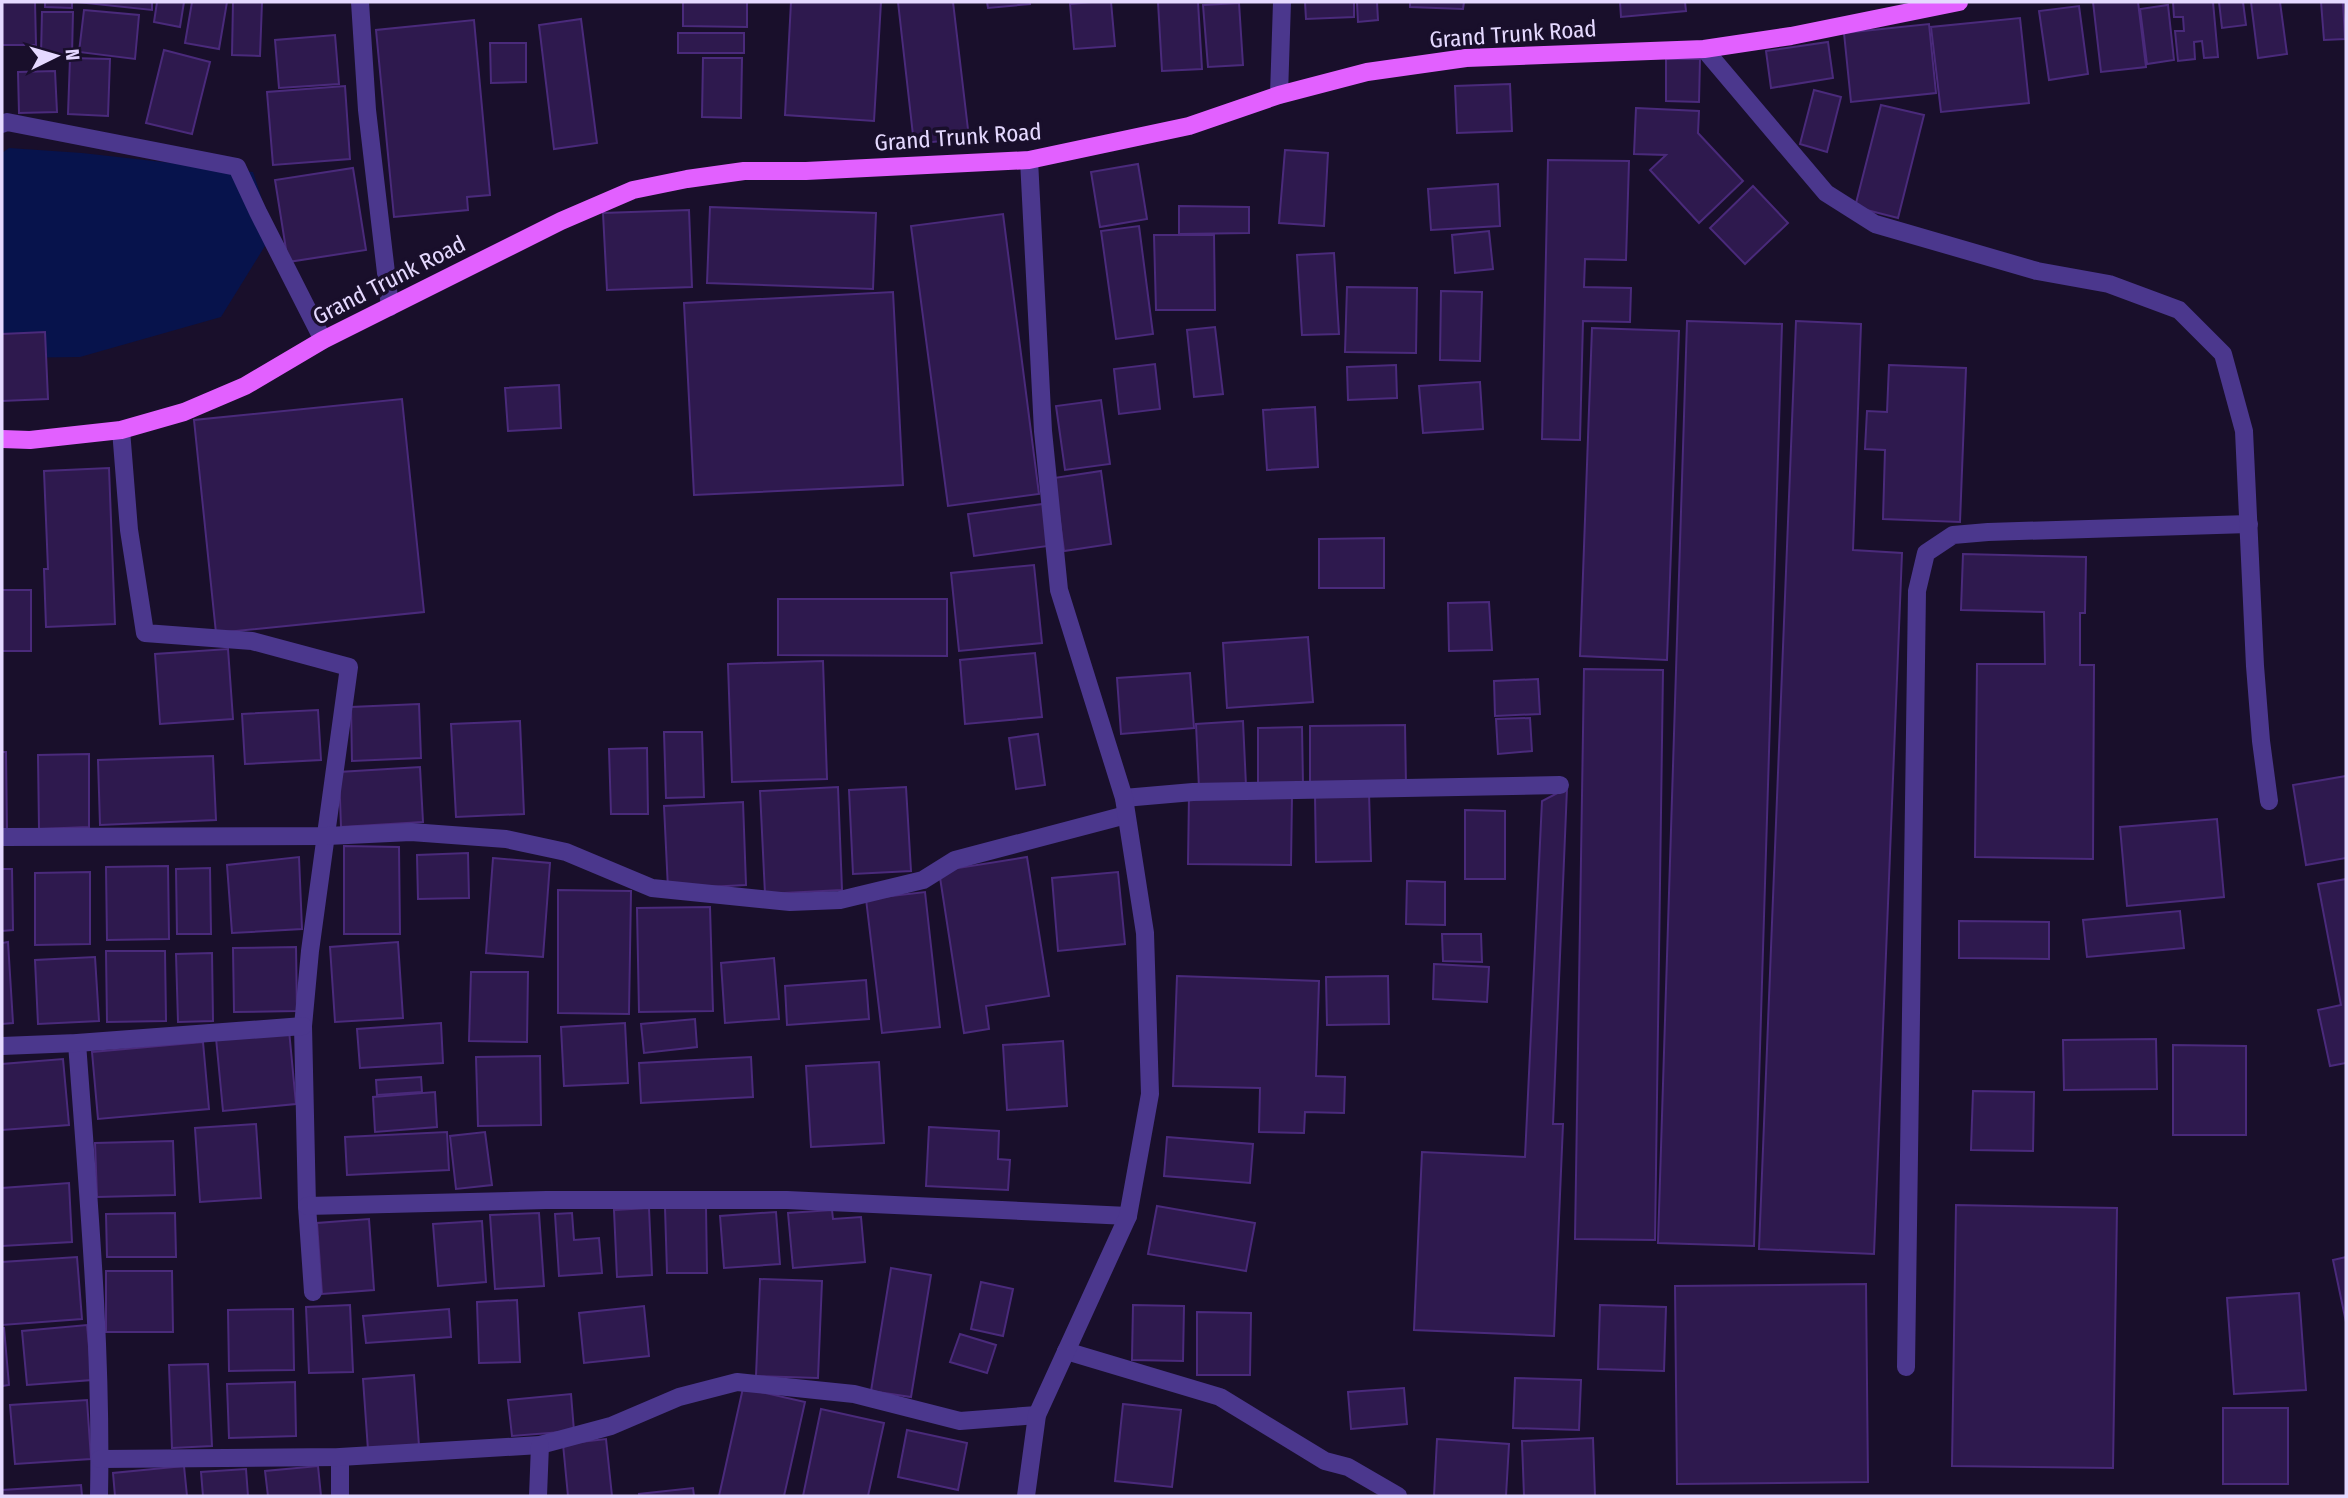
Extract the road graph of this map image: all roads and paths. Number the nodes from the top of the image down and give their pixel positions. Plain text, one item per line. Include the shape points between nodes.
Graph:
1 (360, 2) edge
2 (1282, 2) edge
3 (1959, 2) edge
4 (1704, 49) junction
5 (1279, 95) junction
6 (2, 124) edge
7 (1029, 160) junction
8 (390, 307) junction
9 (323, 340) junction
10 (121, 430) junction
11 (2, 439) edge
12 (2249, 524) junction
13 (1560, 785) dead end
14 (2269, 801) dead end
15 (1125, 806) junction
16 (327, 836) junction
17 (2, 837) edge
18 (303, 1026) junction
19 (77, 1043) junction
20 (2, 1046) edge
21 (307, 1206) junction
22 (1128, 1216) junction
23 (313, 1292) dead end
24 (1066, 1351) junction
25 (1906, 1367) dead end
26 (1037, 1415) junction
27 (540, 1445) junction
28 (340, 1457) junction
29 (100, 1459) junction
30 (99, 1496) edge
31 (340, 1496) edge
32 (538, 1496) edge
33 (1027, 1496) edge
34 (1398, 1496) edge

1 - 8 street via 367,110
2 - 5 street
3 - 4 main road, Grand Trunk Road
4 - 5 main road, Grand Trunk Road via 1466,58 1367,72
4 - 12 street via 1826,193 1875,224 2038,271 2109,284 2179,310 2223,354 2244,431
5 - 7 main road, Grand Trunk Road via 1189,125
6 - 9 street via 237,167
7 - 8 main road, Grand Trunk Road via 744,171 633,190
7 - 15 street via 1043,431 1059,590
8 - 9 main road, Grand Trunk Road
9 - 10 main road, Grand Trunk Road via 245,386 184,412
10 - 11 main road, Grand Trunk Road
10 - 16 street via 129,530 145,633 252,641 349,667
12 - 14 street via 2255,666
12 - 25 street via 1953,535 1926,553 1917,591
13 - 15 street via 1193,792
15 - 16 street via 955,860 923,880 840,900 790,902 652,888 566,852 506,838 411,832
15 - 22 street via 1145,933 1150,1094
16 - 17 street
16 - 18 street
18 - 19 street
18 - 21 street
19 - 20 street
19 - 29 street via 94,1273
21 - 22 street via 787,1200
21 - 23 street
22 - 24 street
24 - 26 street
24 - 34 street via 1220,1397 1325,1461 1348,1467
26 - 27 street via 960,1421 854,1394 737,1382 679,1397 611,1426
26 - 33 street
27 - 28 street
27 - 32 street
28 - 29 street
28 - 31 street
29 - 30 street

